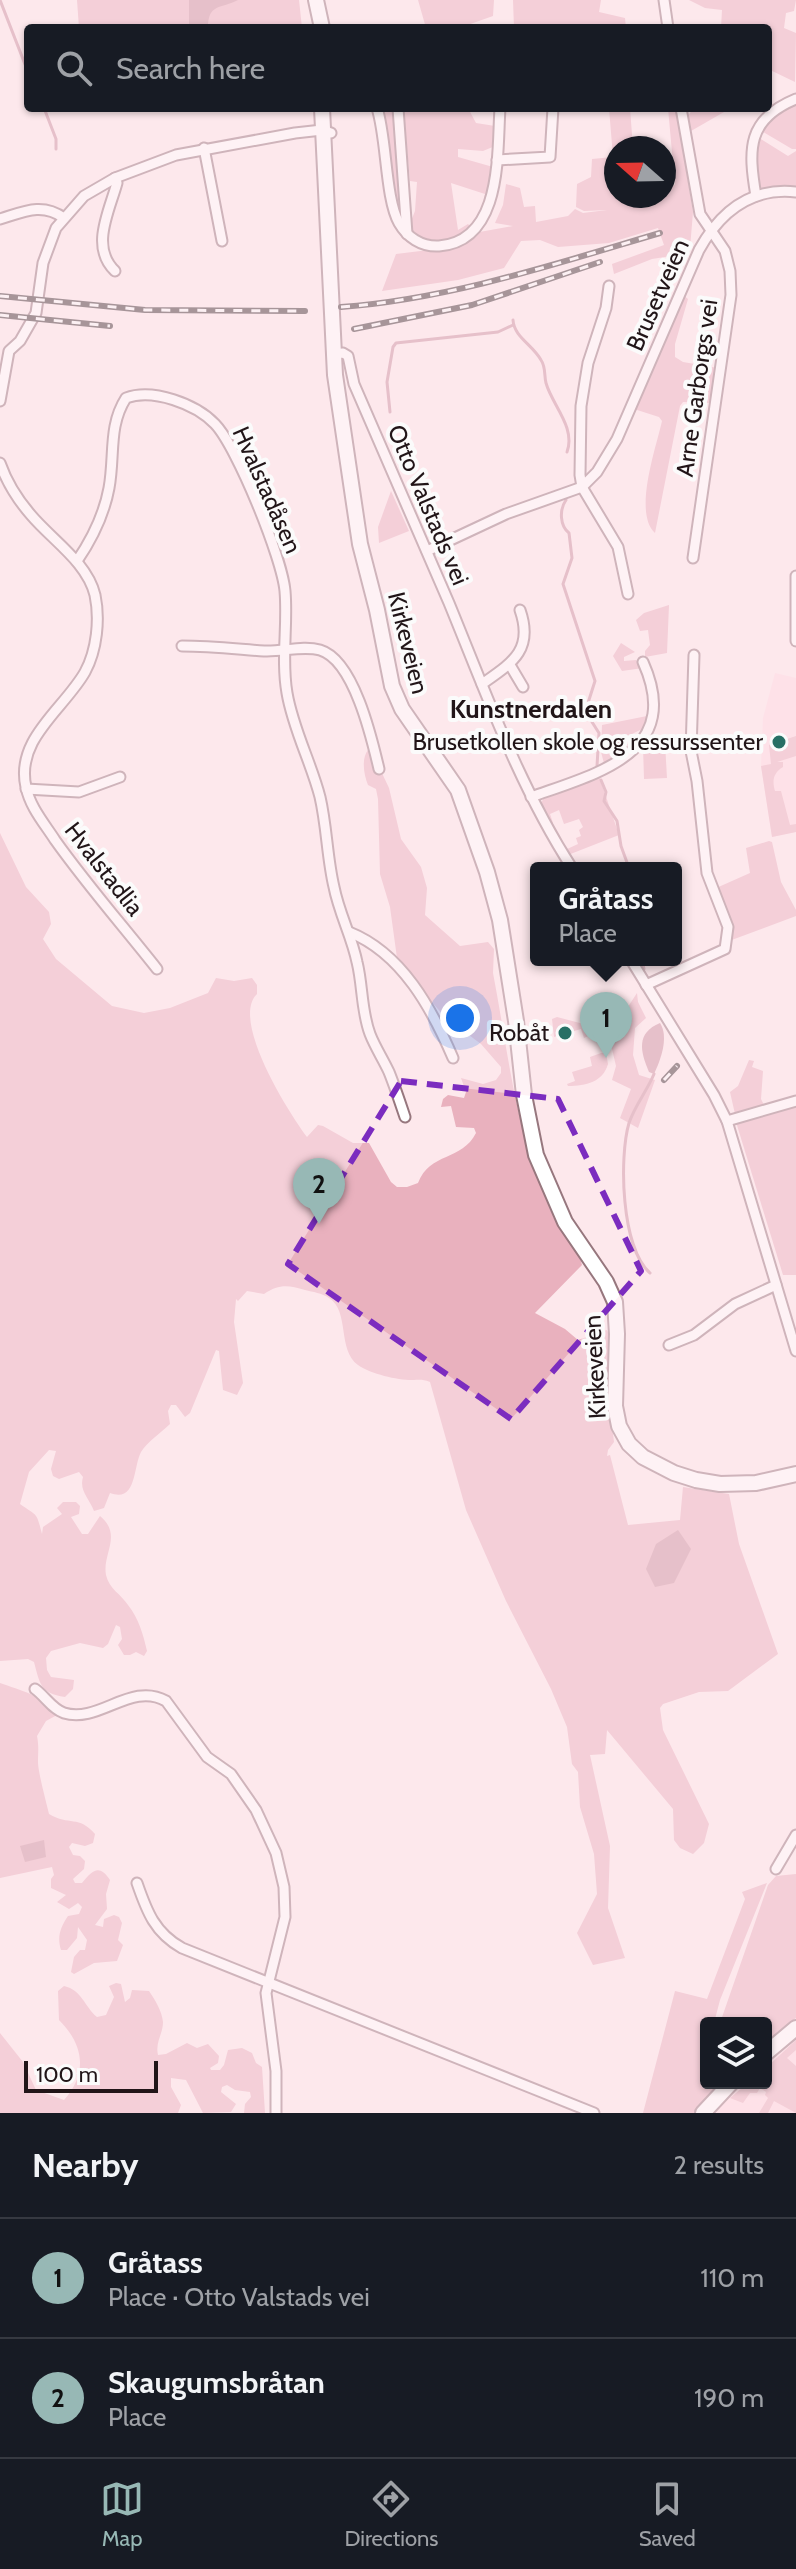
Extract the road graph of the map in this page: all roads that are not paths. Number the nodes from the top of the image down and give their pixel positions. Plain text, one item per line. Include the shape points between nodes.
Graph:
1 (314, 0) edge
2 (664, 0) edge
3 (316, 24) edge
4 (321, 24) edge
5 (667, 24) edge
6 (796, 99) edge
7 (322, 112) edge
8 (329, 112) edge
9 (378, 112) edge
10 (398, 112) edge
11 (500, 112) edge
12 (553, 112) edge
13 (682, 112) edge
14 (325, 133) junction
15 (204, 148) junction
16 (497, 160) junction
17 (115, 178) junction
18 (796, 192) edge
19 (756, 196) junction
20 (64, 218) junction
21 (0, 219) edge
22 (710, 229) junction
23 (407, 234) junction
24 (222, 241) dead end
25 (115, 271) dead end
26 (609, 286) dead end
27 (4, 350) edge
28 (333, 354) junction
29 (0, 401) edge
30 (0, 463) edge
31 (582, 487) junction
32 (427, 551) junction
33 (693, 558) dead end
34 (77, 561) junction
35 (796, 576) edge
36 (628, 594) dead end
37 (520, 610) dead end
38 (796, 641) edge
39 (182, 646) dead end
40 (284, 652) junction
41 (694, 655) dead end
42 (643, 662) dead end
43 (510, 665) junction
44 (482, 684) junction
45 (523, 687) dead end
46 (379, 769) dead end
47 (120, 777) dead end
48 (26, 789) junction
49 (531, 797) junction
50 (568, 862) edge
51 (349, 932) junction
52 (635, 966) edge
53 (157, 969) dead end
54 (646, 985) junction
55 (453, 1058) dead end
56 (796, 1101) edge
57 (405, 1117) dead end
58 (727, 1121) junction
59 (776, 1285) junction
60 (669, 1345) dead end
61 (796, 1351) edge
62 (796, 1474) edge
63 (35, 1689) dead end
64 (796, 1835) edge
65 (776, 1869) dead end
66 (137, 1883) dead end
67 (267, 1982) junction
68 (796, 2028) edge
69 (772, 2048) edge
70 (725, 2089) edge
71 (276, 2113) edge
72 (594, 2113) edge
73 (703, 2113) edge

1 - 3 main road
1 - 4 main road
2 - 5 street
6 - 19 street via 754,131
7 - 14 main road, Kirkeveien
8 - 14 main road, Kirkeveien
9 - 23 street via 394,210
10 - 23 street
11 - 16 street
12 - 16 street via 550,157
13 - 22 street, Brusetveien via 700,214
14 - 15 street
14 - 28 main road, Kirkeveien
15 - 17 street
15 - 24 street
16 - 23 street via 492,199 466,234 430,246
17 - 20 street via 84,196
17 - 25 street via 102,250
18 - 19 street via 773,190
19 - 22 street via 728,210
20 - 21 street via 33,208
20 - 27 street via 43,263 36,313 20,341
22 - 31 street, Brusetveien via 617,439
22 - 33 street, Arne Garborgs vei via 725,251 731,295
26 - 31 street, Brusetveien via 581,406
27 - 29 street
28 - 32 street, Otto Valstads vei via 348,356 354,384
28 - 62 main road, Kirkeveien via 360,544 393,692 455,785 484,862 500,920 536,1155 565,1222 615,1302 615,1406 621,1431 643,1457 696,1480 756,1483
30 - 34 street via 22,505
31 - 32 street via 506,514
31 - 36 street, Brusetveien via 618,547
32 - 44 street, Otto Valstads vei
34 - 40 street, Hvalstadåsen via 104,507 113,426 126,398 146,393 180,404 214,423 225,437 275,547 285,591
34 - 48 street via 94,592 96,635 85,672 27,752
35 - 38 street
37 - 43 street via 524,640
39 - 40 street
40 - 46 street via 314,649 340,665 370,730
40 - 51 street, Hvalstadåsen via 287,697 320,800 333,885
41 - 54 street via 691,751 707,873 728,938 725,949
42 - 49 street via 655,705 644,740 614,765
43 - 44 street
43 - 45 street
44 - 49 street, Otto Valstads vei
47 - 48 street, Hvalstadlia via 79,792
48 - 53 street, Hvalstadlia via 78,873
49 - 50 street, Otto Valstads vei
51 - 55 street via 368,939 406,976 436,1019
51 - 57 street, Hvalstadåsen via 370,1035
52 - 54 street
54 - 58 street
56 - 58 street
58 - 59 street
59 - 60 street
59 - 61 street
63 - 67 street via 69,1714 135,1696 157,1696 207,1757 231,1774 263,1824 284,1887 285,1917
64 - 65 street
66 - 67 street via 146,1912 166,1939
67 - 71 street
67 - 72 street
68 - 69 main road
70 - 73 main road

